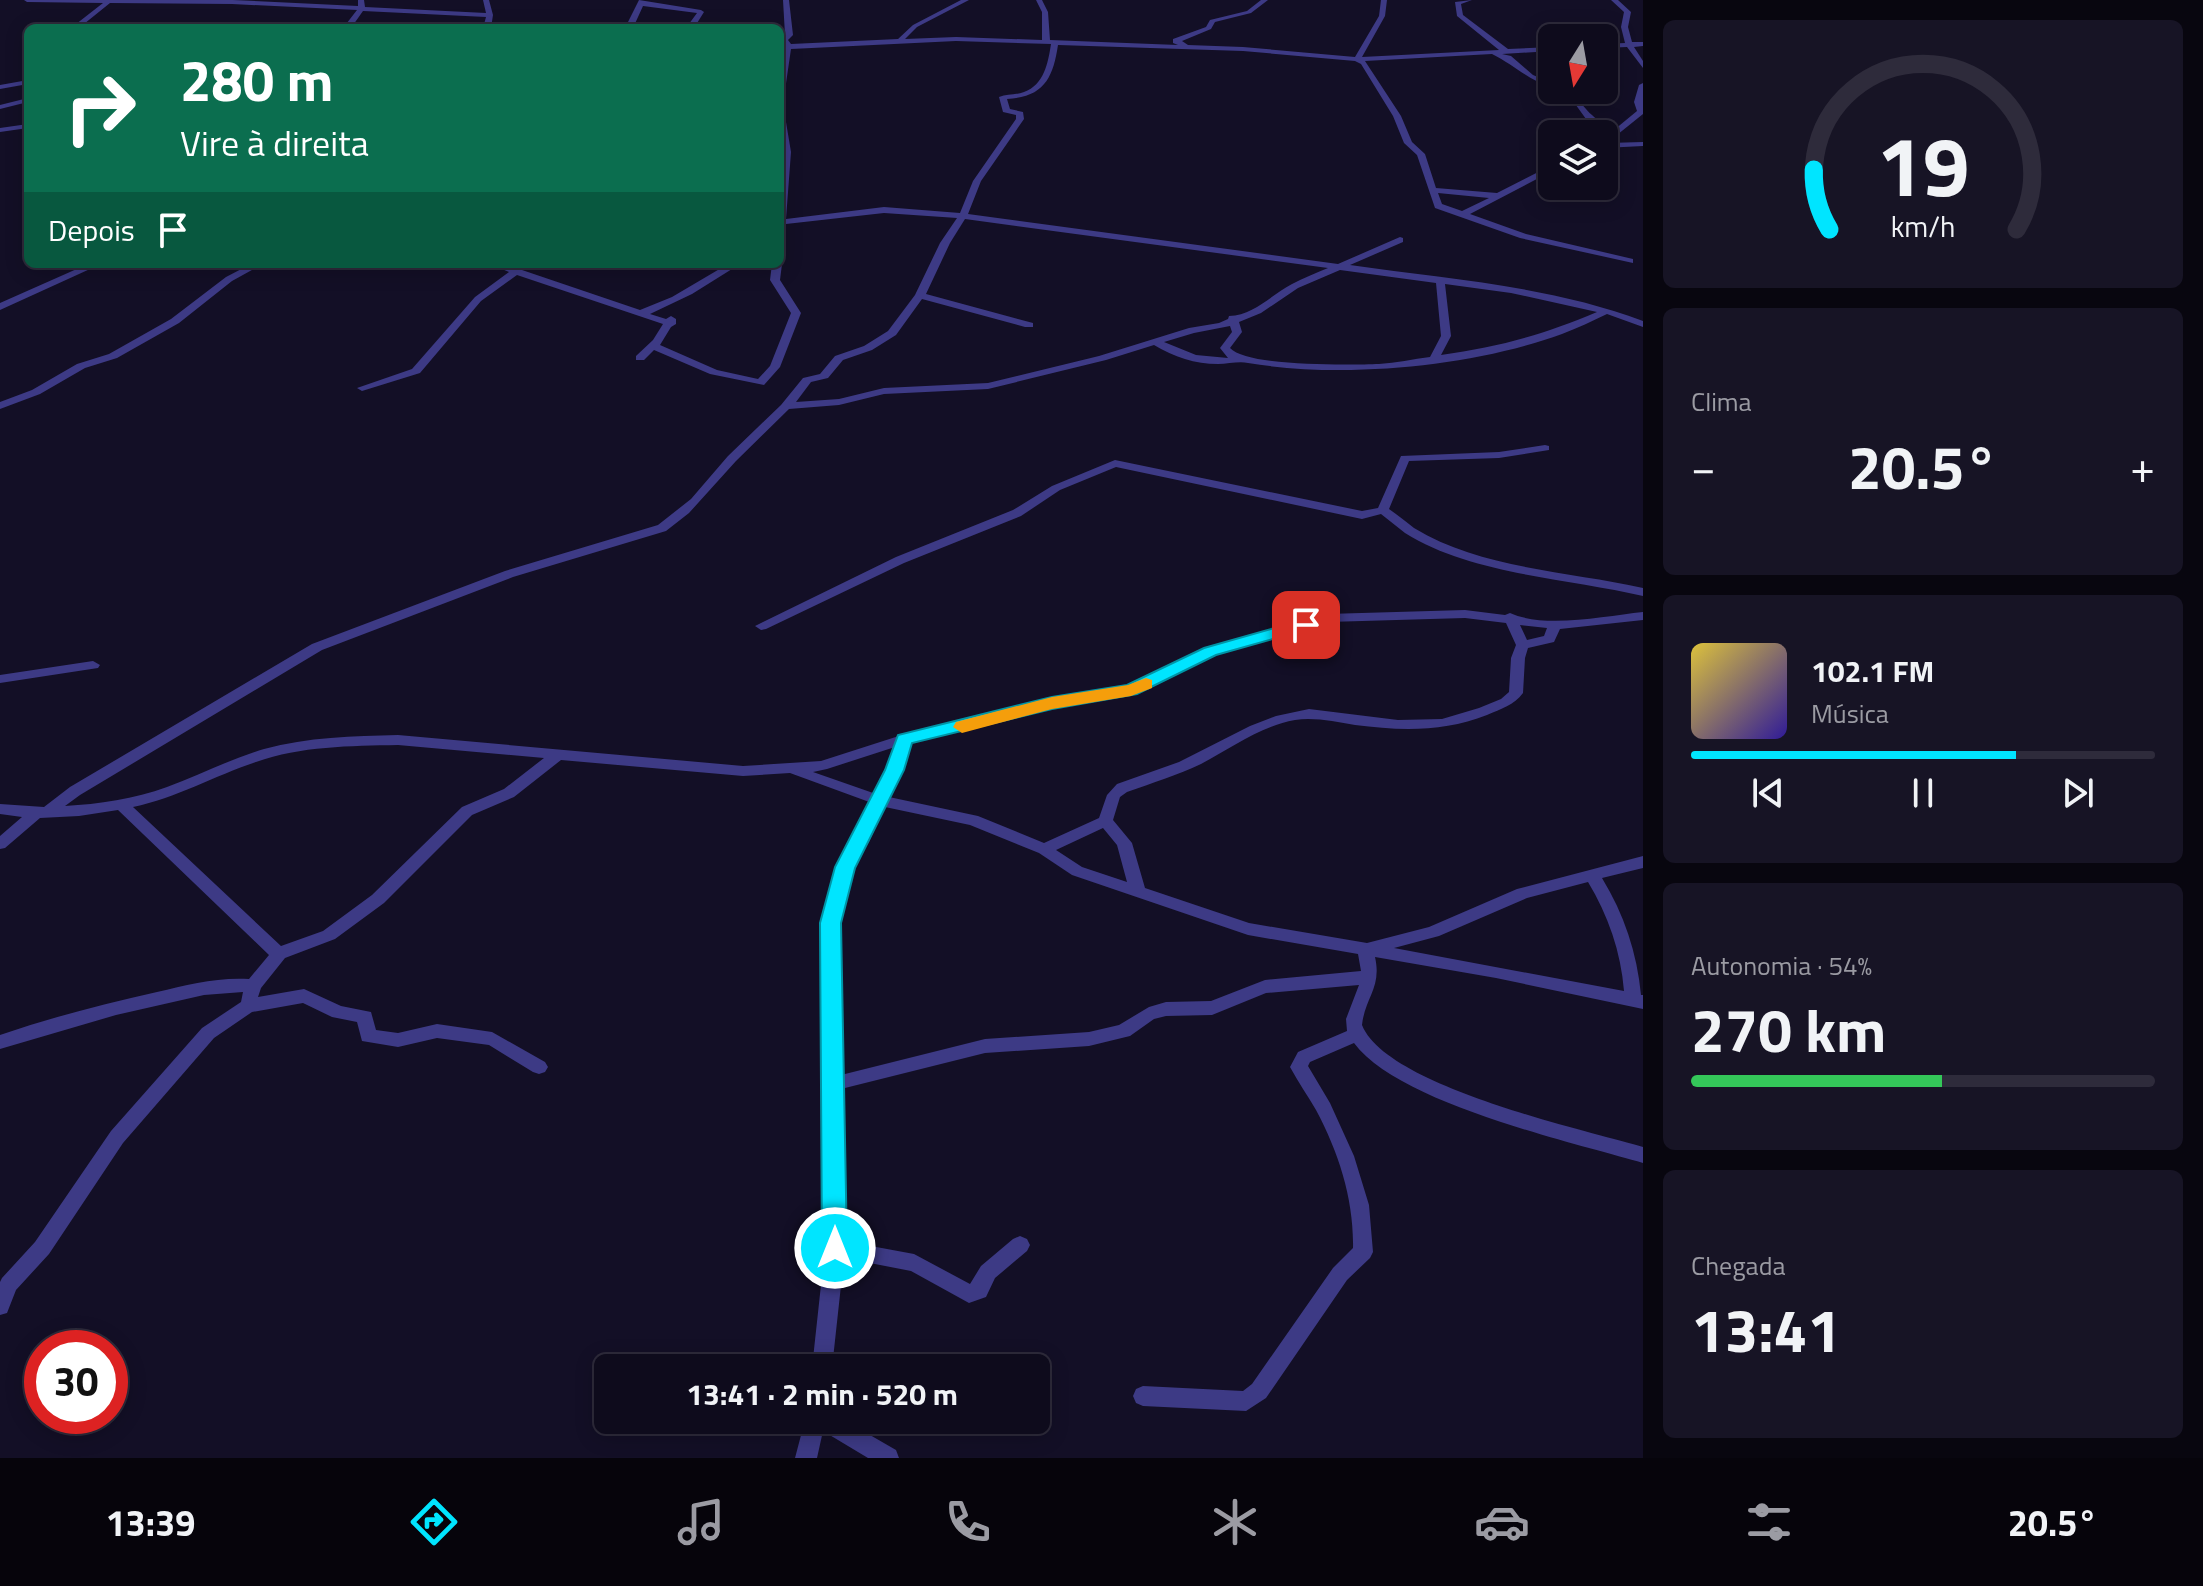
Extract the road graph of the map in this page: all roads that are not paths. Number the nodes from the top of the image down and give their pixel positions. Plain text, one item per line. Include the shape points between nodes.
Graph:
1 (27, 0) edge
2 (486, 0) edge
3 (786, 0) edge
4 (966, 0) edge
5 (1039, 0) edge
6 (1265, 0) edge
7 (1384, 0) edge
8 (1469, 0) edge
9 (109, 1) edge
10 (233, 1) edge
11 (640, 1) edge
12 (1615, 1) edge
13 (1633, 2) dead end
14 (362, 4) edge
15 (1258, 4) edge
16 (224, 10) dead end
17 (1643, 11) edge
18 (1628, 12) junction
19 (490, 15) junction
20 (216, 18) dead end
21 (80, 24) edge
22 (209, 24) edge
23 (350, 24) edge
24 (488, 24) edge
25 (631, 24) edge
26 (693, 24) edge
27 (901, 39) junction
28 (1051, 42) junction
29 (1626, 44) junction
30 (1643, 44) edge
31 (1618, 45) edge
32 (784, 46) edge
33 (1188, 47) junction
34 (1538, 50) edge
35 (1507, 52) junction
36 (1491, 53) junction
37 (1357, 59) junction
38 (1643, 66) edge
39 (24, 80) edge
40 (1538, 80) edge
41 (1643, 85) edge
42 (0, 87) edge
43 (24, 101) edge
44 (1580, 104) edge
45 (0, 107) edge
46 (1642, 110) edge
47 (1594, 120) edge
48 (24, 127) edge
49 (0, 130) edge
50 (784, 131) edge
51 (1618, 131) edge
52 (1618, 144) edge
53 (1643, 144) edge
54 (784, 175) edge
55 (1538, 175) edge
56 (1432, 190) junction
57 (1499, 196) junction
58 (1462, 215) junction
59 (963, 216) junction
60 (784, 222) edge
61 (1400, 240) dead end
62 (1630, 261) dead end
63 (1342, 266) junction
64 (87, 268) edge
65 (250, 268) edge
66 (505, 268) edge
67 (728, 268) edge
68 (776, 268) edge
69 (515, 272) junction
70 (1440, 280) junction
71 (920, 295) junction
72 (673, 299) junction
73 (0, 307) edge
74 (1608, 311) junction
75 (637, 314) junction
76 (1233, 318) junction
77 (671, 324) junction
78 (1643, 324) edge
79 (1029, 325) dead end
80 (1154, 341) junction
81 (653, 346) junction
82 (640, 358) dead end
83 (1240, 360) junction
84 (1433, 360) junction
85 (362, 388) dead end
86 (0, 406) edge
87 (789, 406) junction
88 (1545, 448) dead end
89 (1383, 510) junction
90 (1643, 592) edge
91 (1643, 616) edge
92 (1510, 617) junction
93 (1555, 625) junction
94 (761, 626) dead end
95 (1523, 645) junction
96 (93, 665) dead end
97 (0, 679) edge
98 (905, 739) junction
99 (560, 753) junction
100 (792, 770) junction
101 (878, 800) junction
102 (120, 804) junction
103 (0, 809) edge
104 (42, 812) junction
105 (1105, 821) junction
106 (0, 844) edge
107 (1044, 849) junction
108 (1643, 862) edge
109 (1591, 874) junction
110 (1138, 892) junction
111 (1365, 949) junction
112 (279, 954) junction
113 (1370, 977) junction
114 (253, 986) junction
115 (1638, 1002) edge
116 (248, 1006) junction
117 (1356, 1035) junction
118 (0, 1042) edge
119 (539, 1067) dead end
120 (834, 1084) junction
121 (1643, 1155) edge
122 (1020, 1245) dead end
123 (835, 1248) junction
124 (0, 1306) edge
125 (824, 1354) edge
126 (1143, 1396) dead end
127 (812, 1434) edge
128 (848, 1434) edge
129 (806, 1458) edge
130 (888, 1458) edge

1 - 9 street
2 - 19 street
3 - 32 street via 789,35
4 - 27 street
5 - 28 street
6 - 15 street
7 - 37 street via 1382,16
8 - 35 street via 1457,3 1460,16
9 - 10 street
9 - 21 street
10 - 14 street
10 - 16 street
11 - 25 street
11 - 26 street via 701,12
12 - 13 street
12 - 18 street
14 - 19 street
14 - 23 street
15 - 33 street via 1176,41
17 - 18 street
18 - 29 street via 1623,22
19 - 24 street
20 - 22 street
27 - 28 street
27 - 32 street
28 - 33 street
28 - 59 street via 1045,81 1031,94 1003,97 1006,110 1020,114 1020,119 977,181
29 - 30 street
29 - 31 street
29 - 38 street
33 - 37 street
34 - 35 street
35 - 36 street
36 - 37 street
36 - 40 street via 1505,56
37 - 56 street via 1397,116 1408,143 1421,154
39 - 42 street
41 - 46 street via 1638,102
43 - 45 street
44 - 47 street
46 - 51 street
48 - 49 street
50 - 54 street
52 - 53 street
55 - 57 street
56 - 57 street
56 - 58 street via 1441,209
57 - 58 street
58 - 62 street via 1523,236
59 - 60 street via 884,210
59 - 63 street
59 - 71 street
61 - 63 street
63 - 70 street
63 - 76 street via 1295,286 1258,311
64 - 73 street
65 - 86 street via 113,356
66 - 69 street
67 - 72 street
68 - 81 street via 775,280 796,313 775,367 760,383 714,372
69 - 75 street
69 - 85 street via 478,299 416,371
70 - 74 street
70 - 84 street via 1446,336
71 - 79 street
71 - 87 street via 892,333 839,358 824,376 807,380
72 - 75 street
72 - 77 street
74 - 78 street
74 - 84 street via 1492,351
75 - 77 street
76 - 80 street via 1221,326
76 - 83 street via 1237,332 1225,350
77 - 81 street
80 - 83 street via 1205,361
80 - 87 street via 988,386 884,391
81 - 82 street
83 - 84 street via 1337,369
87 - 104 street via 744,446 682,516 662,528 509,574 317,647
88 - 89 street via 1405,458
89 - 90 street via 1407,532 1455,552
89 - 94 street via 1362,515 1115,463 1056,488 1017,513
91 - 93 street
92 - 93 street
92 - 95 street
92 - 98 street via 1405,613 1327,618 1210,651 1131,690 1052,703
93 - 95 street via 1549,639
95 - 105 street via 1514,697 1471,719 1436,727 1309,714 1291,717 1122,788
96 - 97 street
98 - 100 street via 822,766
98 - 101 street
99 - 100 street via 743,771
99 - 102 street via 398,740 319,744 265,754 158,796
99 - 112 street via 509,793 467,811 378,899 329,935
100 - 101 street
101 - 107 street via 973,820
101 - 120 street via 845,867 830,923
102 - 104 street
102 - 112 street
103 - 104 street
104 - 106 street
105 - 107 street
105 - 110 street via 1124,843
107 - 110 street via 1077,871
108 - 109 street
109 - 111 street via 1499,901 1433,932
109 - 115 street via 1611,905
110 - 111 street via 1248,929
111 - 113 street
111 - 115 street
112 - 114 street
113 - 117 street via 1353,1026
113 - 120 street via 1265,987 1212,1008 1149,1014 1124,1031 1089,1039 985,1046
114 - 116 street
114 - 118 street via 227,983 170,995
116 - 119 street via 304,996 338,1012 365,1017 368,1036 398,1040 437,1031 492,1039
116 - 124 street via 208,1033 125,1126 42,1248 9,1284
117 - 121 street via 1395,1070 1450,1096
117 - 126 street via 1304,1057 1299,1067 1341,1143 1364,1231 1363,1252 1340,1274 1259,1391 1246,1401
120 - 123 street
122 - 123 street via 988,1272 979,1291 969,1294 914,1263
123 - 125 street
127 - 129 street
128 - 130 street

